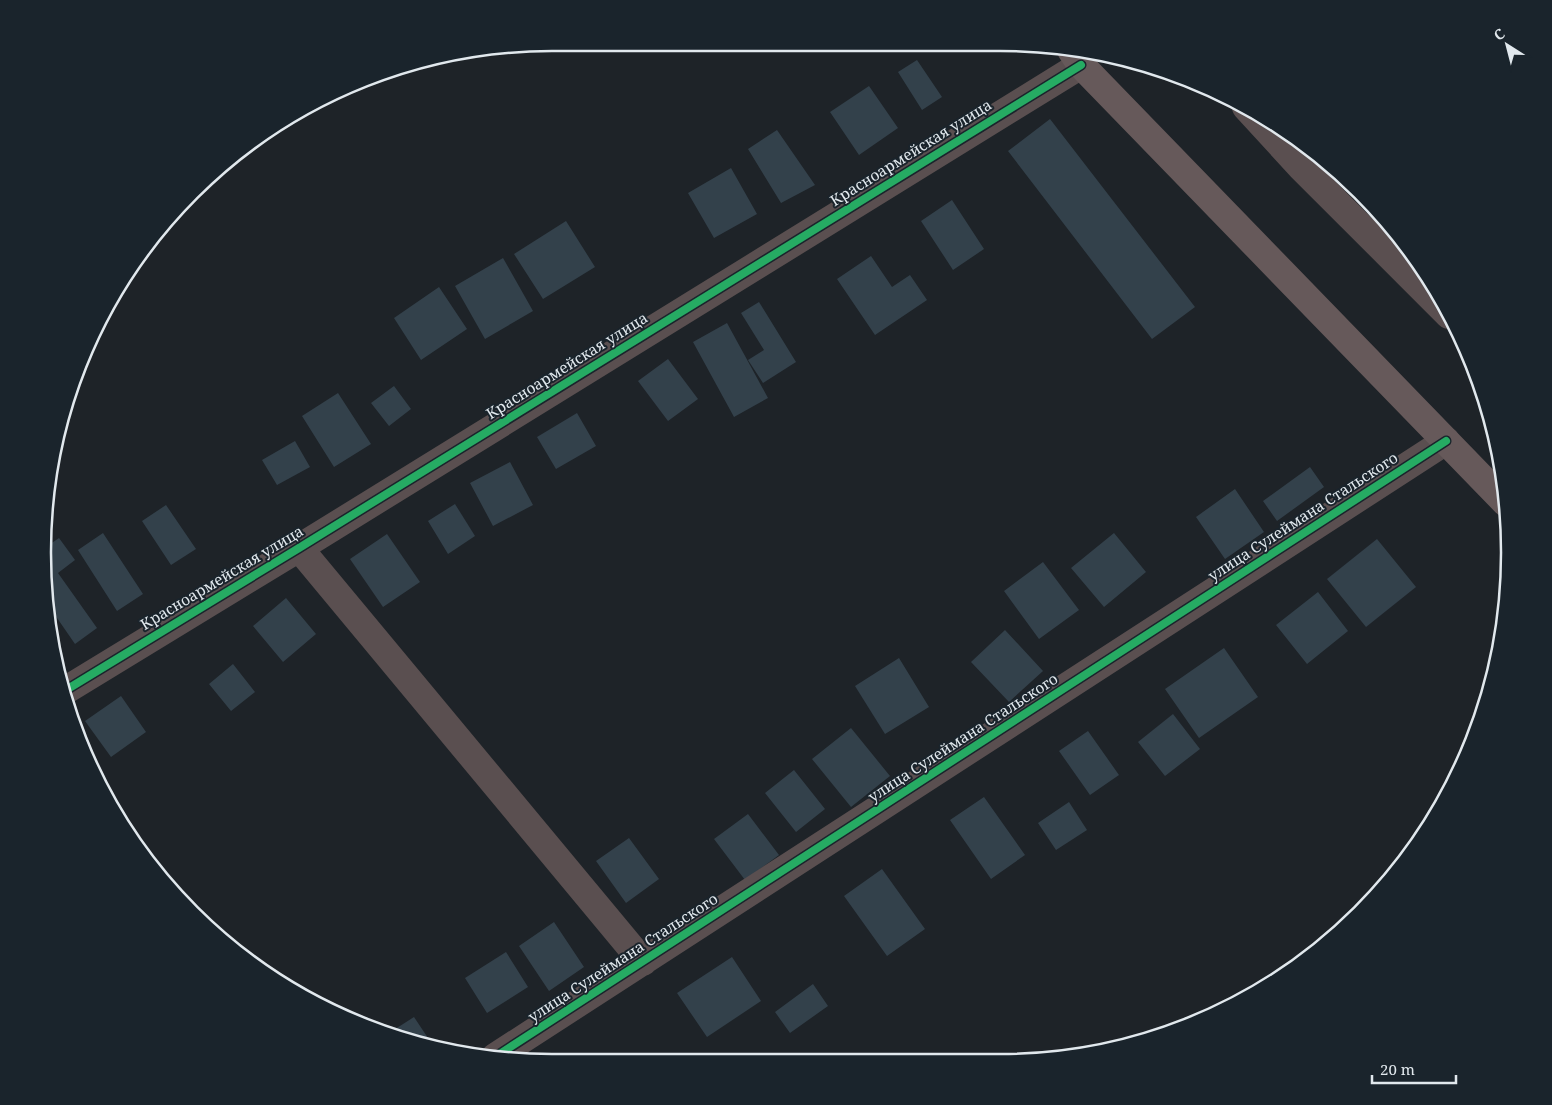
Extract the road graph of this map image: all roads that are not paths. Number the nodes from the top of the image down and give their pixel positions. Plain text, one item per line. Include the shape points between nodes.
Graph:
1 (1075, 58) edge
2 (1077, 58) edge
3 (1288, 143) edge
4 (1309, 161) edge
5 (1426, 290) edge
6 (1446, 441) junction
7 (1497, 493) edge
8 (299, 548) junction
9 (70, 688) edge
10 (643, 962) junction
11 (505, 1051) edge

1 - 8 street, Красноармейская улица
2 - 6 street
3 - 4 street
4 - 5 street
6 - 7 street
6 - 10 street, улица Сулеймана Стальского
8 - 9 street, Красноармейская улица
8 - 10 street
10 - 11 street, улица Сулеймана Стальского

